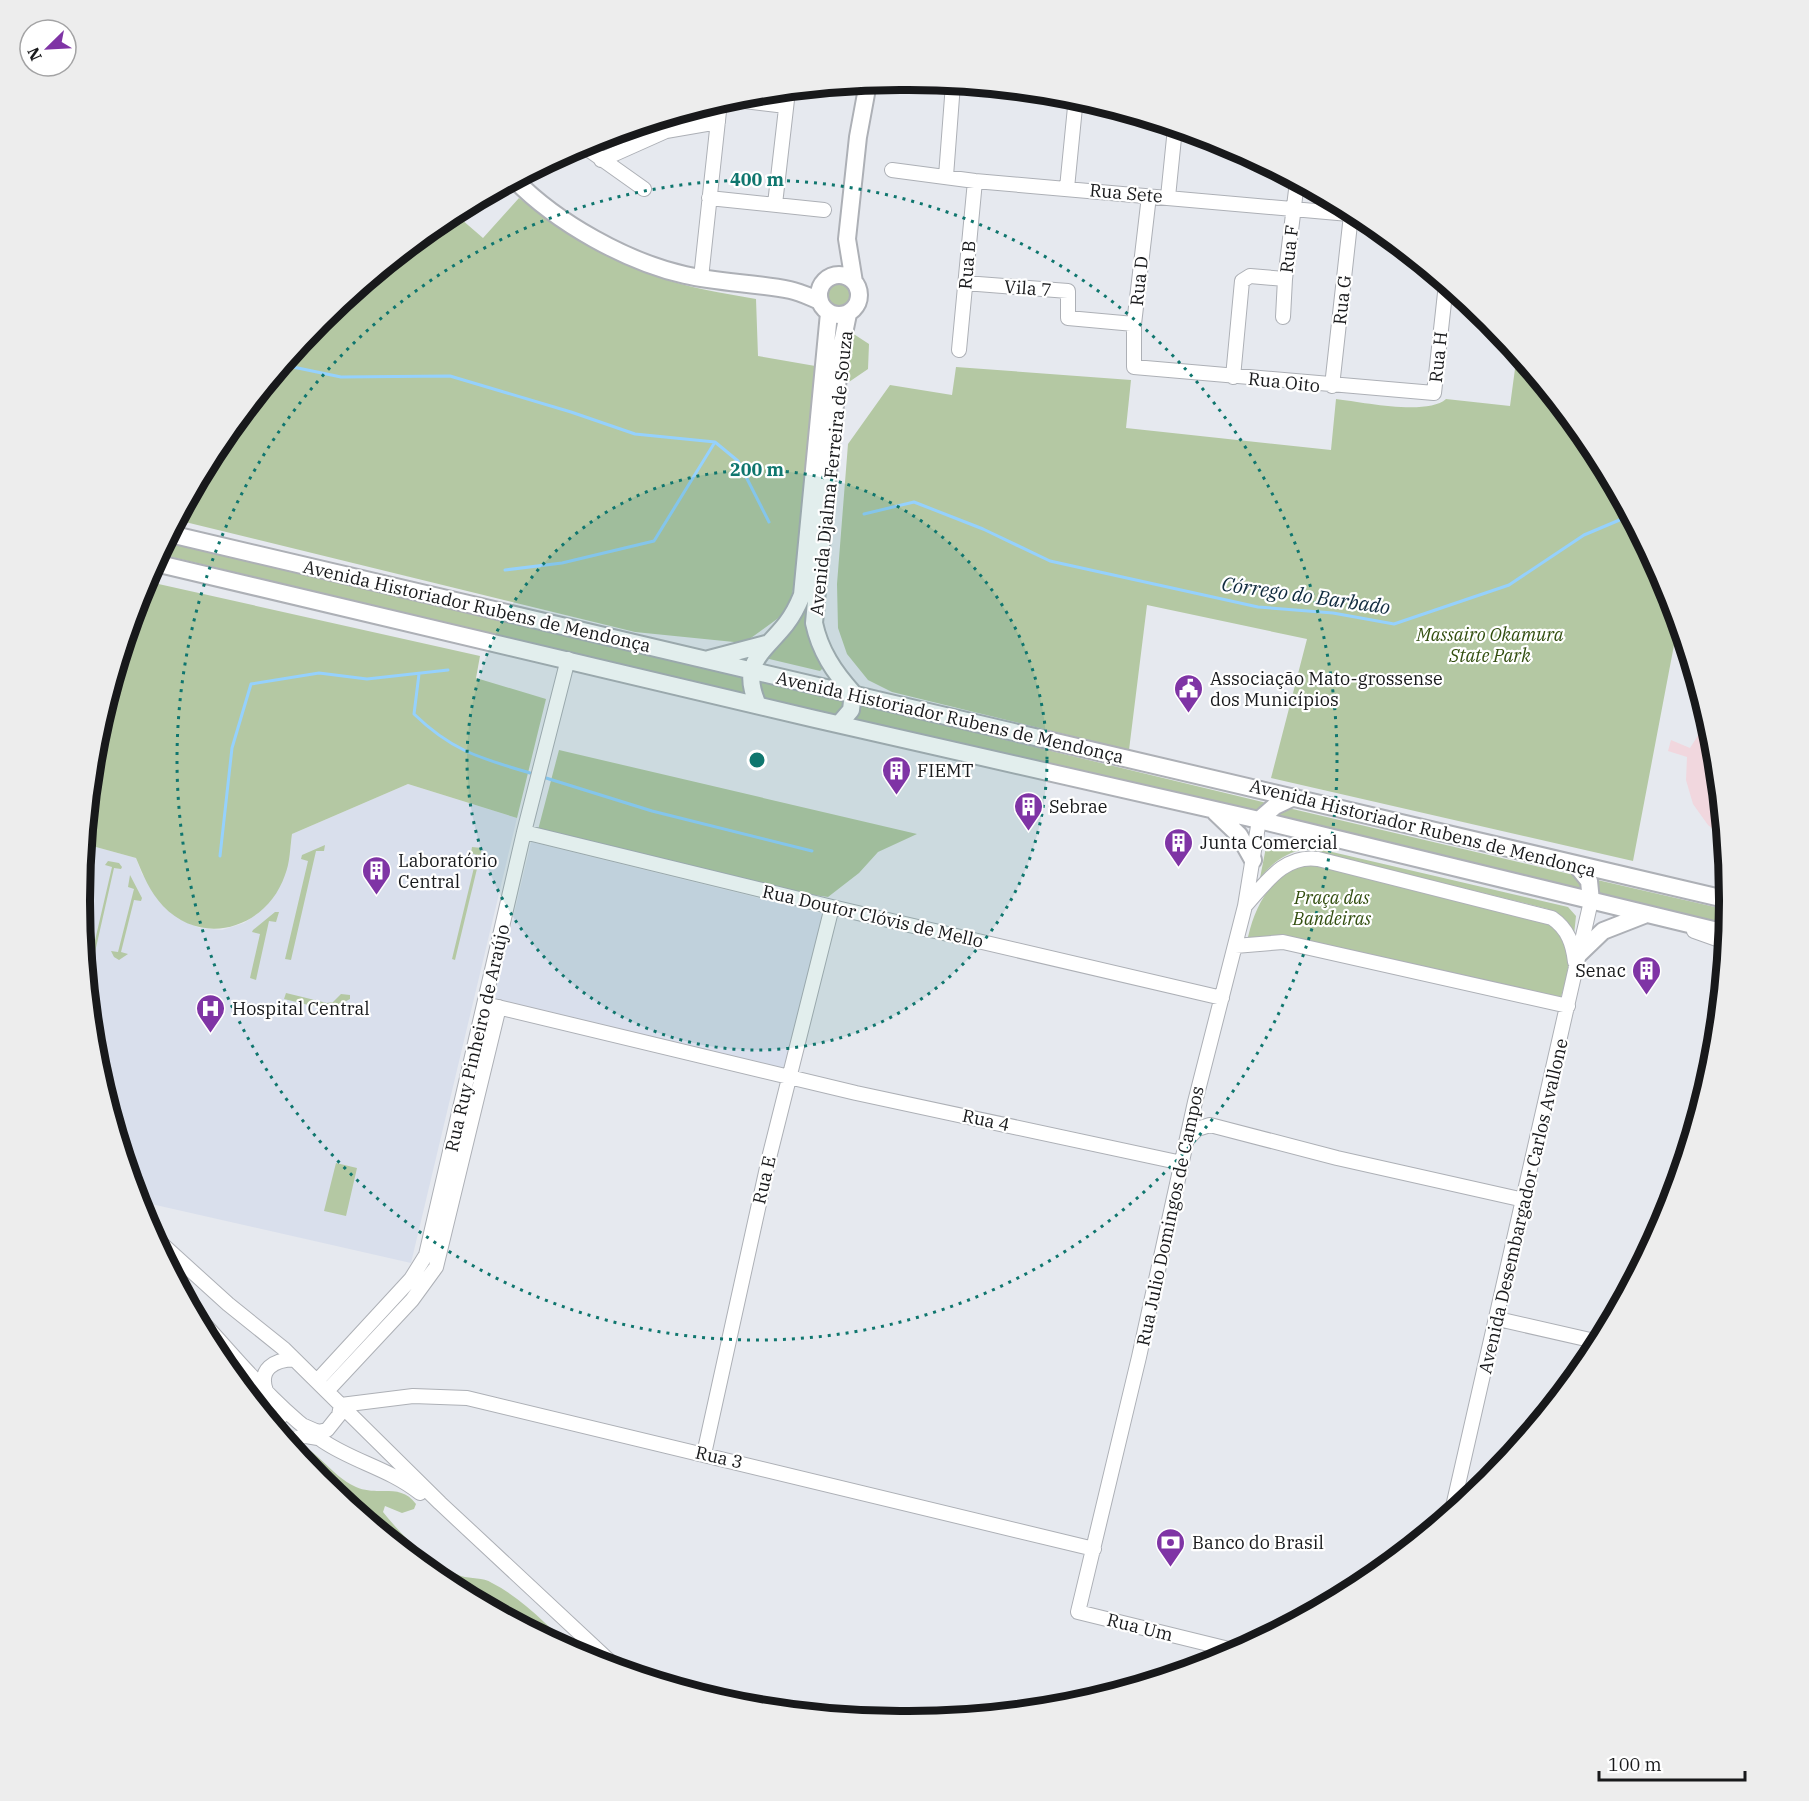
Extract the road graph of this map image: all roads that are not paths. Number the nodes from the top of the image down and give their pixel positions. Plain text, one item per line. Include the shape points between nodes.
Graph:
1 (866, 91) edge
2 (952, 92) edge
3 (787, 98) edge
4 (760, 103) edge
5 (786, 106) junction
6 (1075, 108) edge
7 (719, 111) edge
8 (718, 122) junction
9 (1174, 135) edge
10 (591, 151) edge
11 (602, 160) junction
12 (892, 170) dead end
13 (946, 176) junction
14 (975, 181) junction
15 (521, 185) edge
16 (1067, 188) junction
17 (644, 189) dead end
18 (1297, 190) edge
19 (1149, 196) junction
20 (1168, 197) junction
21 (709, 198) junction
22 (775, 204) junction
23 (1294, 208) junction
24 (824, 210) dead end
25 (1336, 213) edge
26 (1355, 224) edge
27 (847, 239) junction
28 (700, 278) junction
29 (829, 278) junction
30 (1285, 279) junction
31 (854, 282) junction
32 (965, 283) junction
33 (792, 290) junction
34 (1445, 293) edge
35 (825, 307) junction
36 (848, 314) junction
37 (1283, 317) dead end
38 (1134, 324) junction
39 (959, 350) dead end
40 (1134, 367) joint
41 (1233, 377) junction
42 (1332, 386) junction
43 (1434, 393) joint
44 (820, 481) junction
45 (177, 536) edge
46 (163, 565) edge
47 (766, 644) junction
48 (568, 659) junction
49 (707, 660) junction
50 (751, 671) junction
51 (853, 693) junction
52 (758, 705) junction
53 (839, 724) junction
54 (1294, 797) junction
55 (1212, 809) junction
56 (1259, 820) junction
57 (524, 832) junction
58 (1253, 860) junction
59 (1577, 866) junction
60 (1719, 898) edge
61 (1591, 901) junction
62 (1245, 906) junction
63 (832, 908) junction
64 (1645, 914) junction
65 (1678, 923) junction
66 (1718, 931) edge
67 (1718, 940) edge
68 (1235, 946) junction
69 (1578, 961) junction
70 (1222, 998) junction
71 (492, 1006) junction
72 (1568, 1006) junction
73 (790, 1077) junction
74 (1195, 1102) junction
75 (1210, 1125) junction
76 (1187, 1141) junction
77 (1182, 1163) junction
78 (1524, 1200) junction
79 (171, 1252) edge
80 (1498, 1319) junction
81 (1589, 1340) edge
82 (223, 1345) edge
83 (294, 1359) junction
84 (322, 1386) junction
85 (266, 1392) junction
86 (341, 1406) junction
87 (286, 1411) junction
88 (278, 1419) edge
89 (301, 1424) junction
90 (291, 1434) edge
91 (294, 1438) edge
92 (318, 1438) junction
93 (704, 1454) junction
94 (1455, 1499) edge
95 (1094, 1549) junction
96 (1078, 1612) joint
97 (580, 1644) edge
98 (1222, 1647) edge
99 (601, 1653) edge

1 - 27 main road, Avenida Djalma Ferreira de Souza
2 - 13 street
3 - 5 street
4 - 5 street
5 - 22 street
6 - 16 street
7 - 8 street
8 - 11 street via 666,131
8 - 21 street
9 - 20 street
10 - 11 street
11 - 17 street
12 - 13 street, Rua Sete
13 - 14 street, Rua Sete
14 - 16 street, Rua Sete
14 - 32 street, Rua B
15 - 28 main road via 555,214 594,238
16 - 19 street, Rua Sete
18 - 23 street, Rua F
19 - 20 street, Rua Sete
19 - 38 street, Rua D
20 - 23 street, Rua Sete
21 - 22 street
21 - 28 street
22 - 24 street
23 - 25 street, Rua Sete
23 - 30 street, Rua F
26 - 42 street, Rua G
27 - 29 main road, Avenida Djalma Ferreira de Souza
27 - 31 main road, Avenida Djalma Ferreira de Souza
28 - 33 main road
29 - 31 main road via 843,276
29 - 33 main road
29 - 35 main road, Avenida Djalma Ferreira de Souza via 820,289
30 - 37 street, Rua F
30 - 41 street via 1250,276 1242,281
31 - 36 main road, Avenida Djalma Ferreira de Souza via 859,297
32 - 38 street, Vila 7 via 1068,291 1068,318
32 - 39 street, Rua B
33 - 35 main road
34 - 43 street, Rua H
35 - 36 main road, Avenida Djalma Ferreira de Souza
35 - 44 main road, Avenida Djalma Ferreira de Souza
36 - 44 main road, Avenida Djalma Ferreira de Souza
38 - 40 street, Rua D
40 - 41 street, Rua Oito
41 - 42 street, Rua Oito
42 - 43 street, Rua Oito
44 - 47 main road, Avenida Djalma Ferreira de Souza via 802,595 787,624
44 - 51 main road, Avenida Djalma Ferreira de Souza via 814,623 828,661
45 - 49 main road, Avenida Historiador Rubens de Mendonça
46 - 48 main road, Avenida Historiador Rubens de Mendonça
47 - 49 main road
47 - 50 main road, Avenida Djalma Ferreira de Souza
48 - 52 main road, Avenida Historiador Rubens de Mendonça
48 - 57 street, Rua Ruy Pinheiro de Araújo
49 - 50 main road, Avenida Historiador Rubens de Mendonça
50 - 51 main road, Avenida Historiador Rubens de Mendonça
50 - 52 main road
51 - 53 main road via 851,710
51 - 54 main road, Avenida Historiador Rubens de Mendonça
52 - 53 main road, Avenida Historiador Rubens de Mendonça
53 - 55 main road, Avenida Historiador Rubens de Mendonça
54 - 56 main road
54 - 59 main road, Avenida Historiador Rubens de Mendonça
55 - 56 main road, Avenida Historiador Rubens de Mendonça
55 - 58 main road via 1239,835
56 - 58 street, Rua Julio Domingos de Campos
56 - 61 main road, Avenida Historiador Rubens de Mendonça
57 - 63 street, Rua Doutor Clóvis de Mello
57 - 71 street, Rua Ruy Pinheiro de Araújo
58 - 62 street, Rua Julio Domingos de Campos
59 - 60 main road, Avenida Historiador Rubens de Mendonça
59 - 61 main road via 1589,881
61 - 64 main road, Avenida Historiador Rubens de Mendonça
61 - 69 street, Avenida Desembargador Carlos Avallone
62 - 68 street, Rua Julio Domingos de Campos
62 - 69 street via 1287,864 1307,857 1552,918 1570,939
63 - 70 street, Rua Doutor Clóvis de Mello
63 - 73 street, Rua E
64 - 65 main road, Avenida Historiador Rubens de Mendonça
64 - 69 main road via 1603,931
65 - 66 main road, Avenida Historiador Rubens de Mendonça
65 - 67 street, Avenida Historiador Rubens de Mendonça
68 - 70 street, Rua Julio Domingos de Campos
68 - 72 street via 1283,942
69 - 72 street, Avenida Desembargador Carlos Avallone
70 - 74 street, Rua Julio Domingos de Campos
71 - 73 street, Rua 4
71 - 84 street, Rua Ruy Pinheiro de Araújo via 436,1267 412,1300
72 - 78 street, Avenida Desembargador Carlos Avallone
73 - 77 street, Rua 4
73 - 93 street, Rua E
74 - 75 street
74 - 76 street, Rua Julio Domingos de Campos
75 - 76 street via 1197,1129
75 - 78 street
76 - 77 street, Rua Julio Domingos de Campos
77 - 95 street, Rua Julio Domingos de Campos
78 - 80 street, Avenida Desembargador Carlos Avallone
79 - 83 street
80 - 81 street
80 - 94 street, Avenida Desembargador Carlos Avallone
82 - 85 street
83 - 84 street
83 - 85 street via 273,1363 265,1371 262,1378
84 - 86 street
85 - 87 street
86 - 89 street via 339,1416 327,1430 318,1432
86 - 93 street, Rua 3 via 413,1396 467,1398
86 - 99 street
87 - 88 street
87 - 89 street
89 - 90 street
89 - 92 street
91 - 92 street
92 - 97 street via 407,1483
93 - 95 street, Rua 3
95 - 96 street, Rua Julio Domingos de Campos
96 - 98 street, Rua Um

